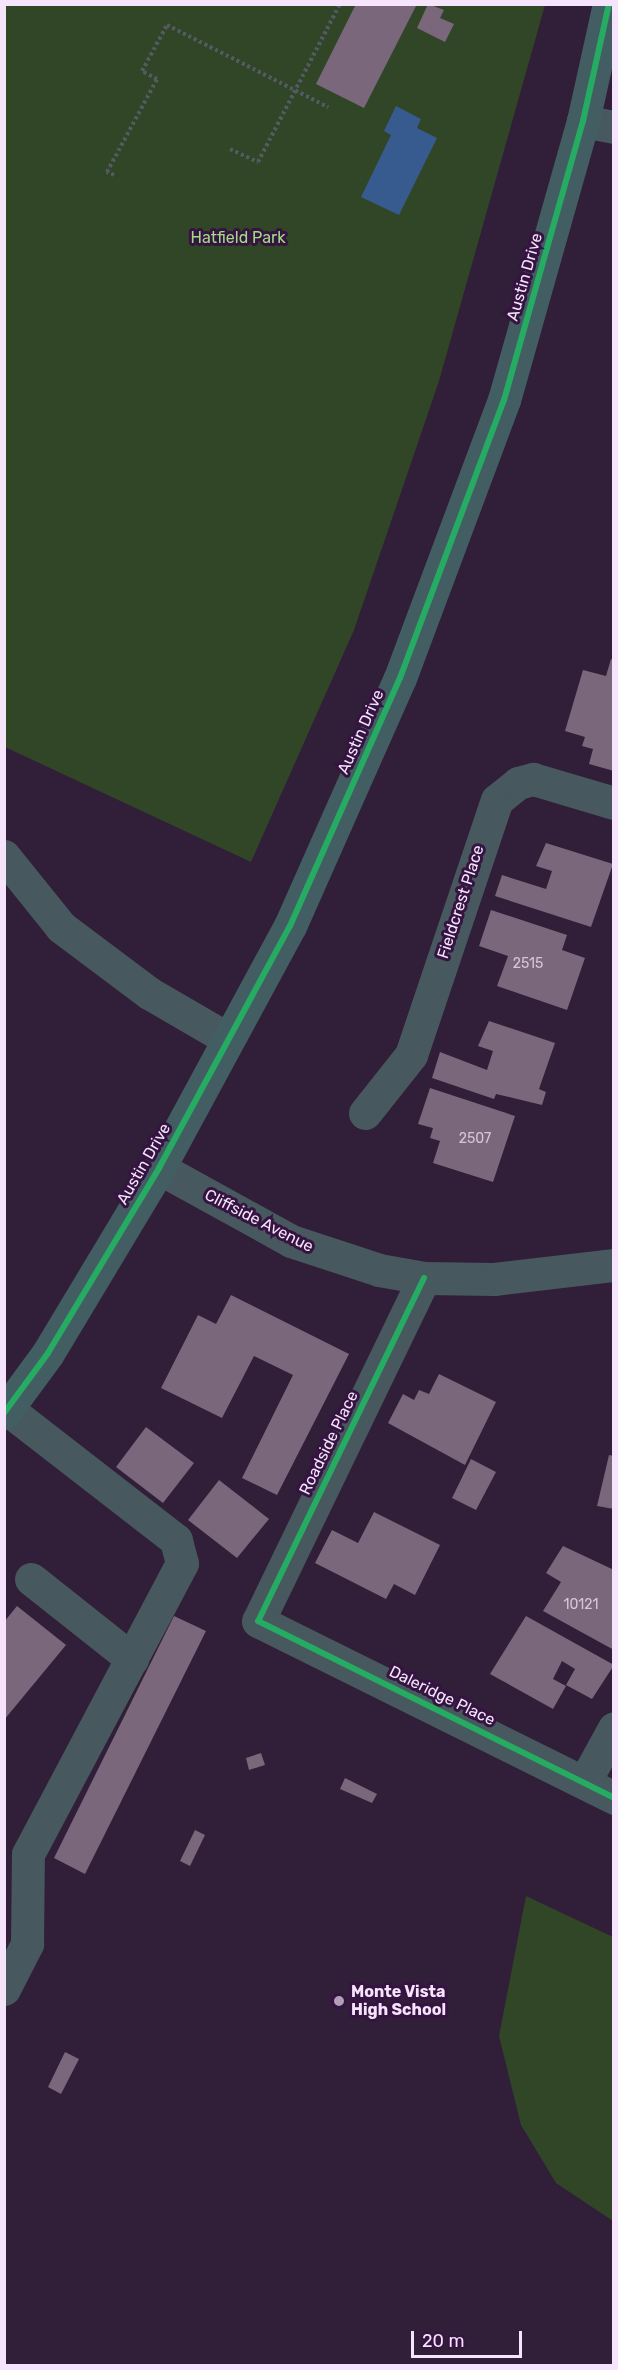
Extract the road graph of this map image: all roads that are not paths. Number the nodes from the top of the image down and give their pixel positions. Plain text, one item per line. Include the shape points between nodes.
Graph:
1 (609, 4) edge
2 (598, 124) edge
3 (614, 803) edge
4 (4, 856) edge
5 (228, 1039) junction
6 (365, 1113) dead end
7 (159, 1168) junction
8 (614, 1265) edge
9 (424, 1278) junction
10 (6, 1411) edge
11 (31, 1579) dead end
12 (258, 1621) joint
13 (132, 1659) junction
14 (614, 1728) edge
15 (585, 1781) junction
16 (614, 1797) edge
17 (4, 1989) edge

1 - 2 main road, Austin Drive
2 - 5 main road, Austin Drive via 504,400 400,678 290,926
3 - 6 street, Fieldcrest Place via 533,779 518,783 497,800 411,1055
4 - 5 street via 61,927 149,993
5 - 7 main road, Austin Drive
7 - 9 street, Cliffside Avenue via 291,1241 334,1258
7 - 10 main road, Austin Drive via 48,1353
8 - 9 street, Cliffside Avenue via 495,1279
9 - 12 street, Roadside Place
10 - 13 street via 176,1540 182,1563
11 - 13 street
12 - 15 street, Daleridge Place
13 - 17 street via 28,1854 27,1944
14 - 15 street
15 - 16 street, Daleridge Place

